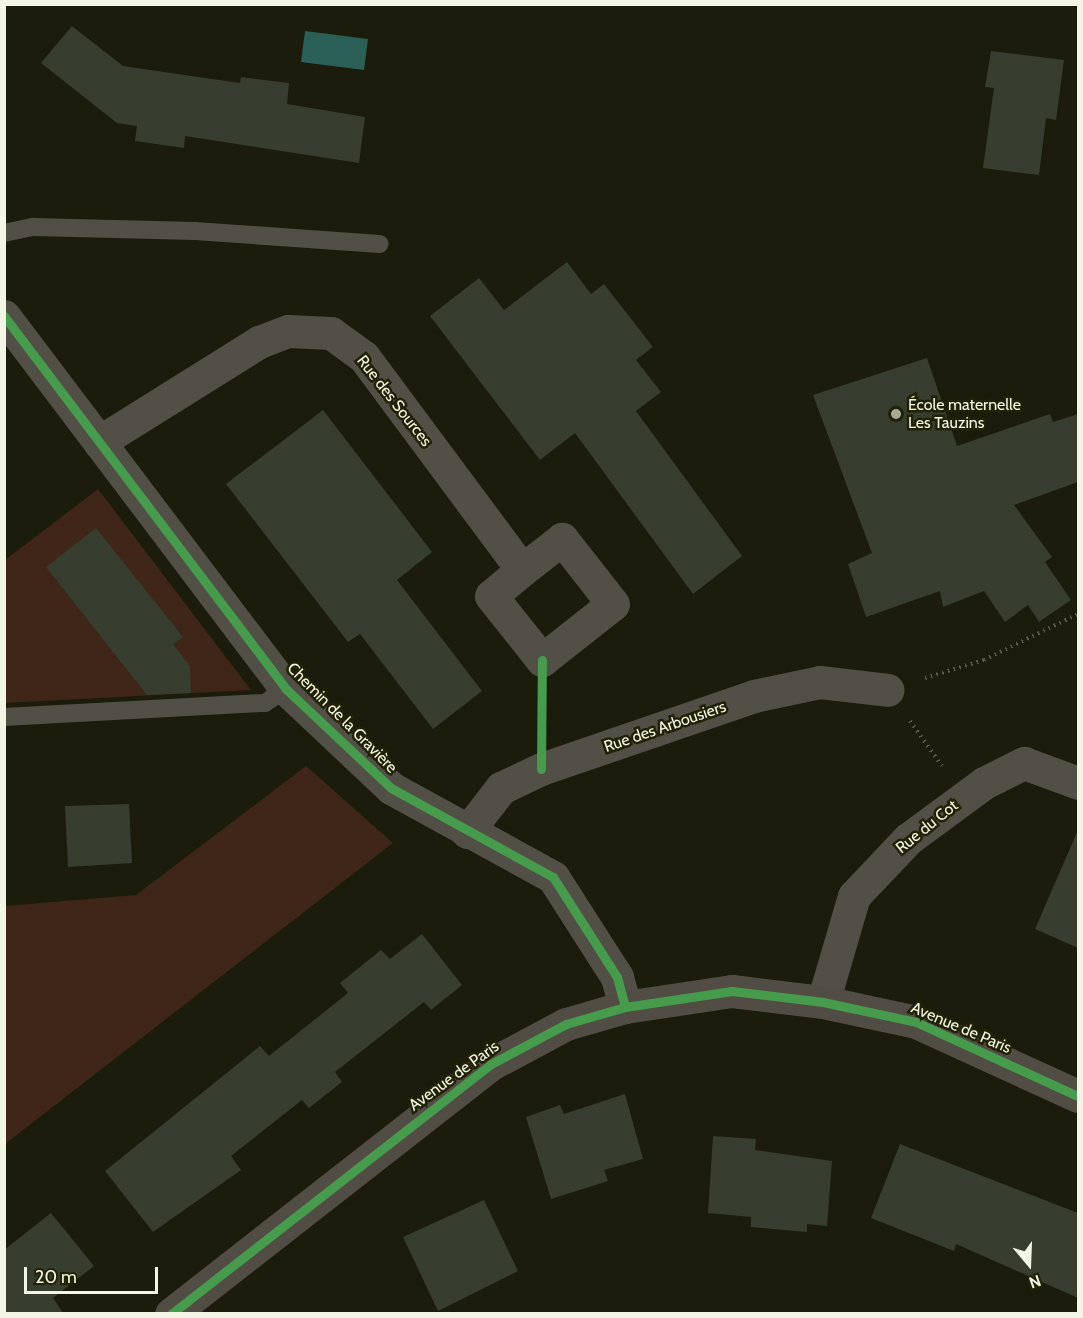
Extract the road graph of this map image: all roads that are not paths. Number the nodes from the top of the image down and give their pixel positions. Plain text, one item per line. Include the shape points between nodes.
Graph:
1 (4, 233) edge
2 (380, 243) dead end
3 (4, 316) edge
4 (99, 442) junction
5 (522, 570) dead end
6 (286, 689) junction
7 (888, 690) road end
8 (4, 717) edge
9 (1078, 783) edge
10 (467, 832) junction
11 (823, 1002) junction
12 (625, 1007) junction
13 (1078, 1096) edge
14 (171, 1314) edge

1 - 2 lane via 33,227 195,231
3 - 4 street, Chemin de la Gravière
4 - 5 street, Rue des Sources via 259,342 288,331 331,333 364,357
4 - 6 street, Chemin de la Gravière
6 - 8 lane via 265,703
6 - 10 street, Chemin de la Gravière via 391,788
7 - 10 street, Rue des Arbousiers via 820,682 754,696 532,773 501,788
9 - 11 street, Rue du Cot via 1024,763 965,797 908,839 854,896
10 - 12 street, Chemin de la Gravière via 554,877 612,969
11 - 12 street, Avenue de Paris via 732,991
11 - 13 street, Avenue de Paris via 916,1022
12 - 14 street, Avenue de Paris via 566,1024 491,1064

